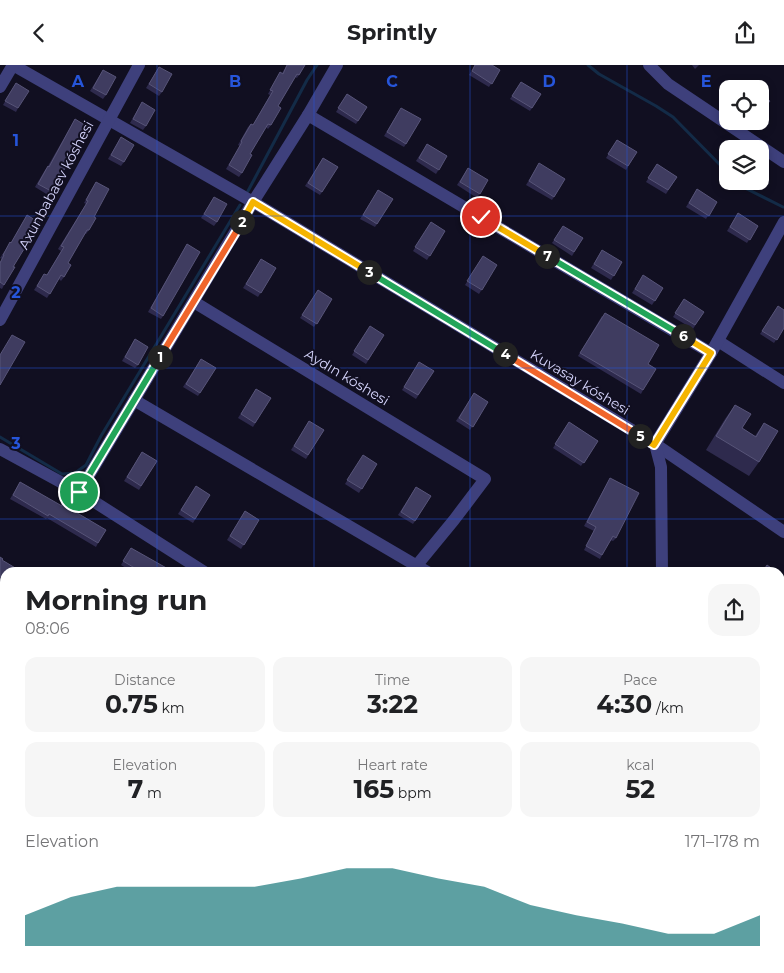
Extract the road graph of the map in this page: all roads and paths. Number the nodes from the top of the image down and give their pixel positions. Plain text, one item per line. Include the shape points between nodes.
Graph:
1 (13, 65) edge
2 (139, 65) edge
3 (337, 65) edge
4 (649, 65) edge
5 (0, 87) edge
6 (308, 115) junction
7 (108, 120) junction
8 (784, 162) edge
9 (253, 202) junction
10 (784, 222) edge
11 (194, 302) junction
12 (0, 320) edge
13 (718, 341) junction
14 (711, 353) junction
15 (784, 383) edge
16 (134, 400) junction
17 (654, 445) junction
18 (0, 449) edge
19 (79, 492) junction
20 (784, 533) edge
21 (417, 565) junction
22 (197, 567) edge
23 (420, 567) edge
24 (662, 567) edge

1 - 5 street
1 - 7 street, Kuvasay kóshesi
2 - 7 street, Axunbabaev kóshesi
3 - 6 street
4 - 8 street via 668,84
6 - 9 street
6 - 14 street
7 - 9 street, Kuvasay kóshesi
7 - 12 street, Axunbabaev kóshesi
9 - 11 street
9 - 17 street, Kuvasay kóshesi
10 - 13 street
11 - 16 street
11 - 21 street, Aydın kóshesi via 485,479
13 - 14 street
13 - 15 street
14 - 17 street
16 - 19 street
16 - 21 street
17 - 20 street, Kuvasay kóshesi
17 - 24 street via 661,467
18 - 19 street
19 - 22 street
21 - 23 street

